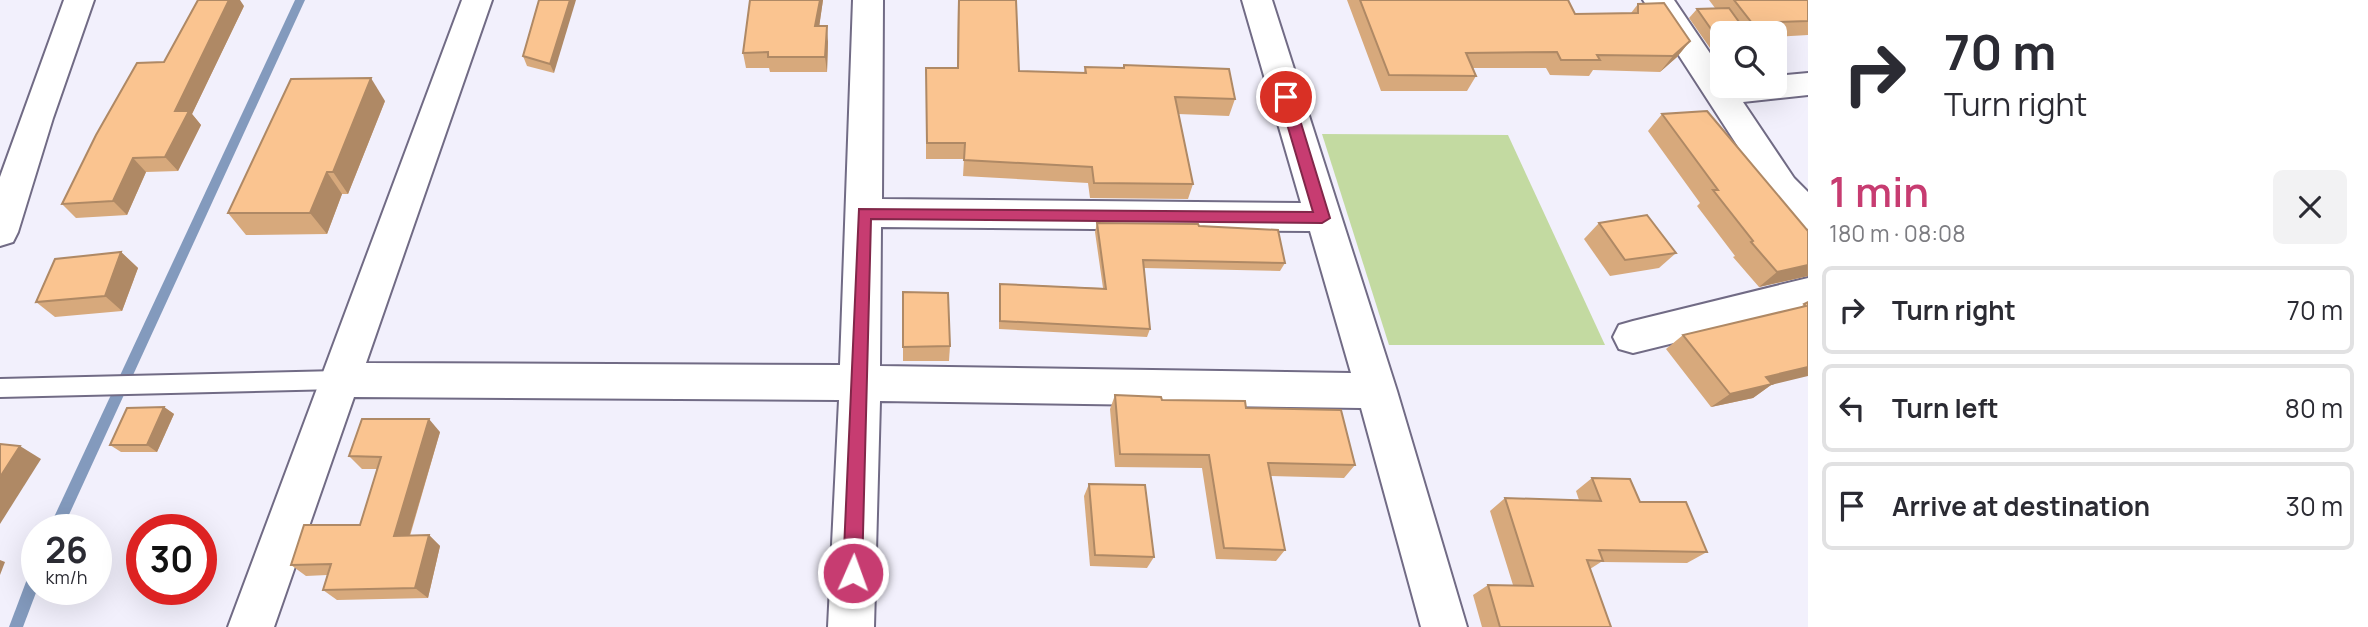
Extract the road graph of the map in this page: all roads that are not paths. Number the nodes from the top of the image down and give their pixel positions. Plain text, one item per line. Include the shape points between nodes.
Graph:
1 (79, 0) edge
2 (477, 0) edge
3 (869, 0) edge
4 (1257, 0) edge
5 (1658, 0) edge
6 (1710, 77) edge
7 (1808, 84) edge
8 (1787, 86) edge
9 (1724, 98) edge
10 (864, 214) junction
11 (1808, 215) edge
12 (1322, 218) junction
13 (0, 232) edge
14 (1808, 295) edge
15 (1633, 337) dead end
16 (338, 380) junction
17 (860, 383) junction
18 (0, 388) edge
19 (1377, 391) junction
20 (251, 627) edge
21 (851, 627) edge
22 (1444, 627) edge

1 - 13 street
2 - 16 street
3 - 10 street
4 - 12 street
5 - 6 street
7 - 8 street
9 - 11 street via 1782,187
10 - 12 street
10 - 17 street
12 - 19 street
14 - 15 street
16 - 17 street
16 - 18 lane
16 - 20 street
17 - 19 street
17 - 21 street
19 - 22 street

